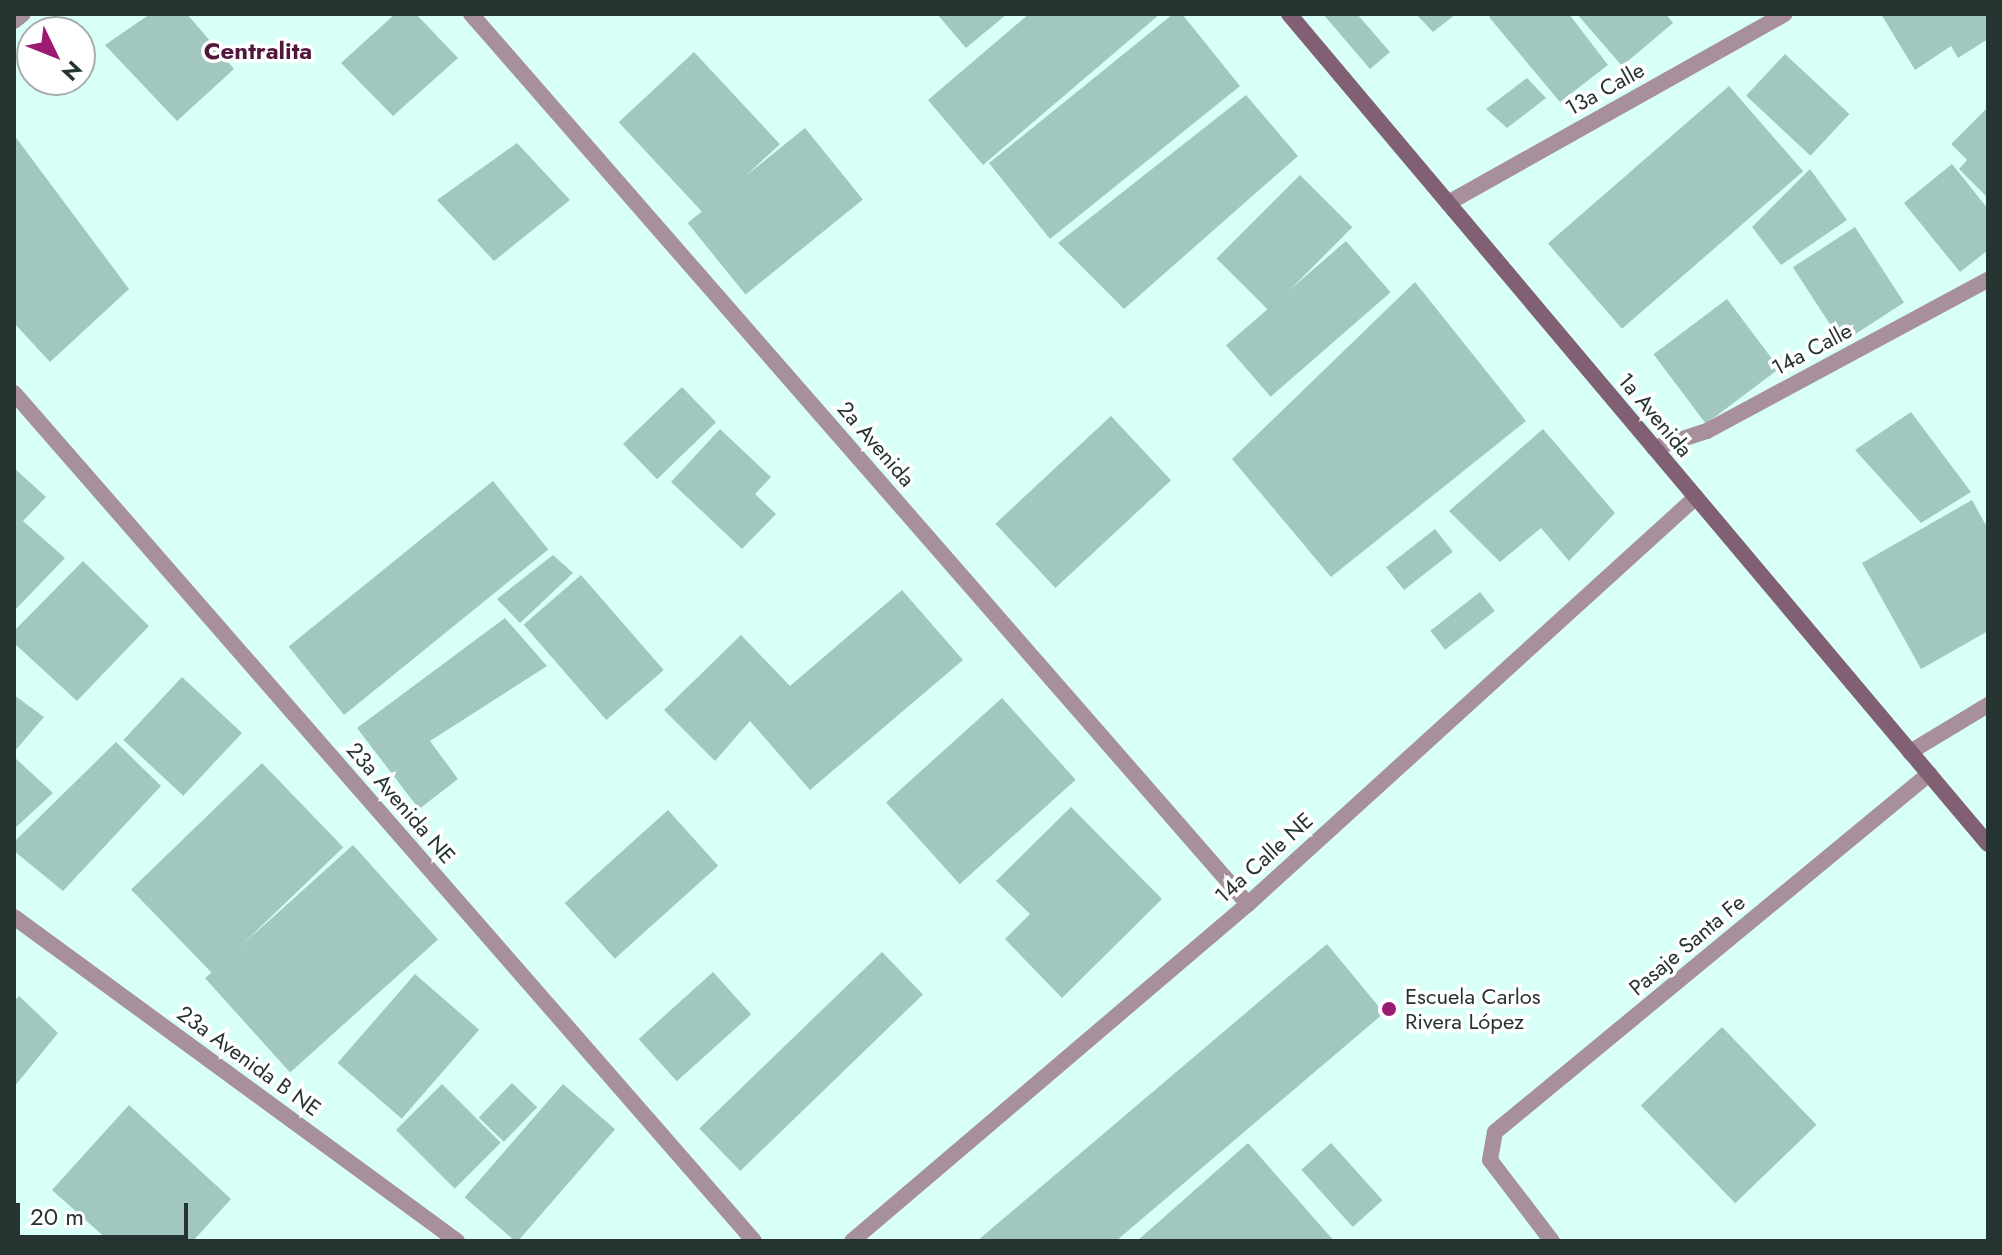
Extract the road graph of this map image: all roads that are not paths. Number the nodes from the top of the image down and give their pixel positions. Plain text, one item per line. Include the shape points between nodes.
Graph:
1 (23, 14) edge
2 (471, 14) edge
3 (1289, 14) edge
4 (1785, 14) edge
5 (14, 21) edge
6 (1448, 203) junction
7 (1988, 280) edge
8 (14, 393) edge
9 (1654, 448) junction
10 (1696, 497) junction
11 (1988, 705) edge
12 (1910, 752) junction
13 (1929, 774) junction
14 (1988, 844) edge
15 (1248, 904) junction
16 (14, 917) edge
17 (457, 1241) edge
18 (754, 1241) edge
19 (852, 1241) edge
20 (1552, 1241) edge

1 - 5 street
2 - 15 street, 2a Avenida
3 - 6 street, 1a Avenida
4 - 6 street, 13a Calle
6 - 9 street, 1a Avenida
7 - 9 street, 14a Calle via 1707,431
8 - 18 street, 23a Avenida NE
9 - 10 street, 1a Avenida
10 - 12 street, 1a Avenida
10 - 15 street, 14a Calle NE
11 - 12 street
12 - 13 street, 1a Avenida
13 - 14 street, 1a Avenida
13 - 20 street, Pasaje Santa Fe via 1495,1132 1490,1160
15 - 19 street, 14a Calle NE
16 - 17 street, 23a Avenida B NE

